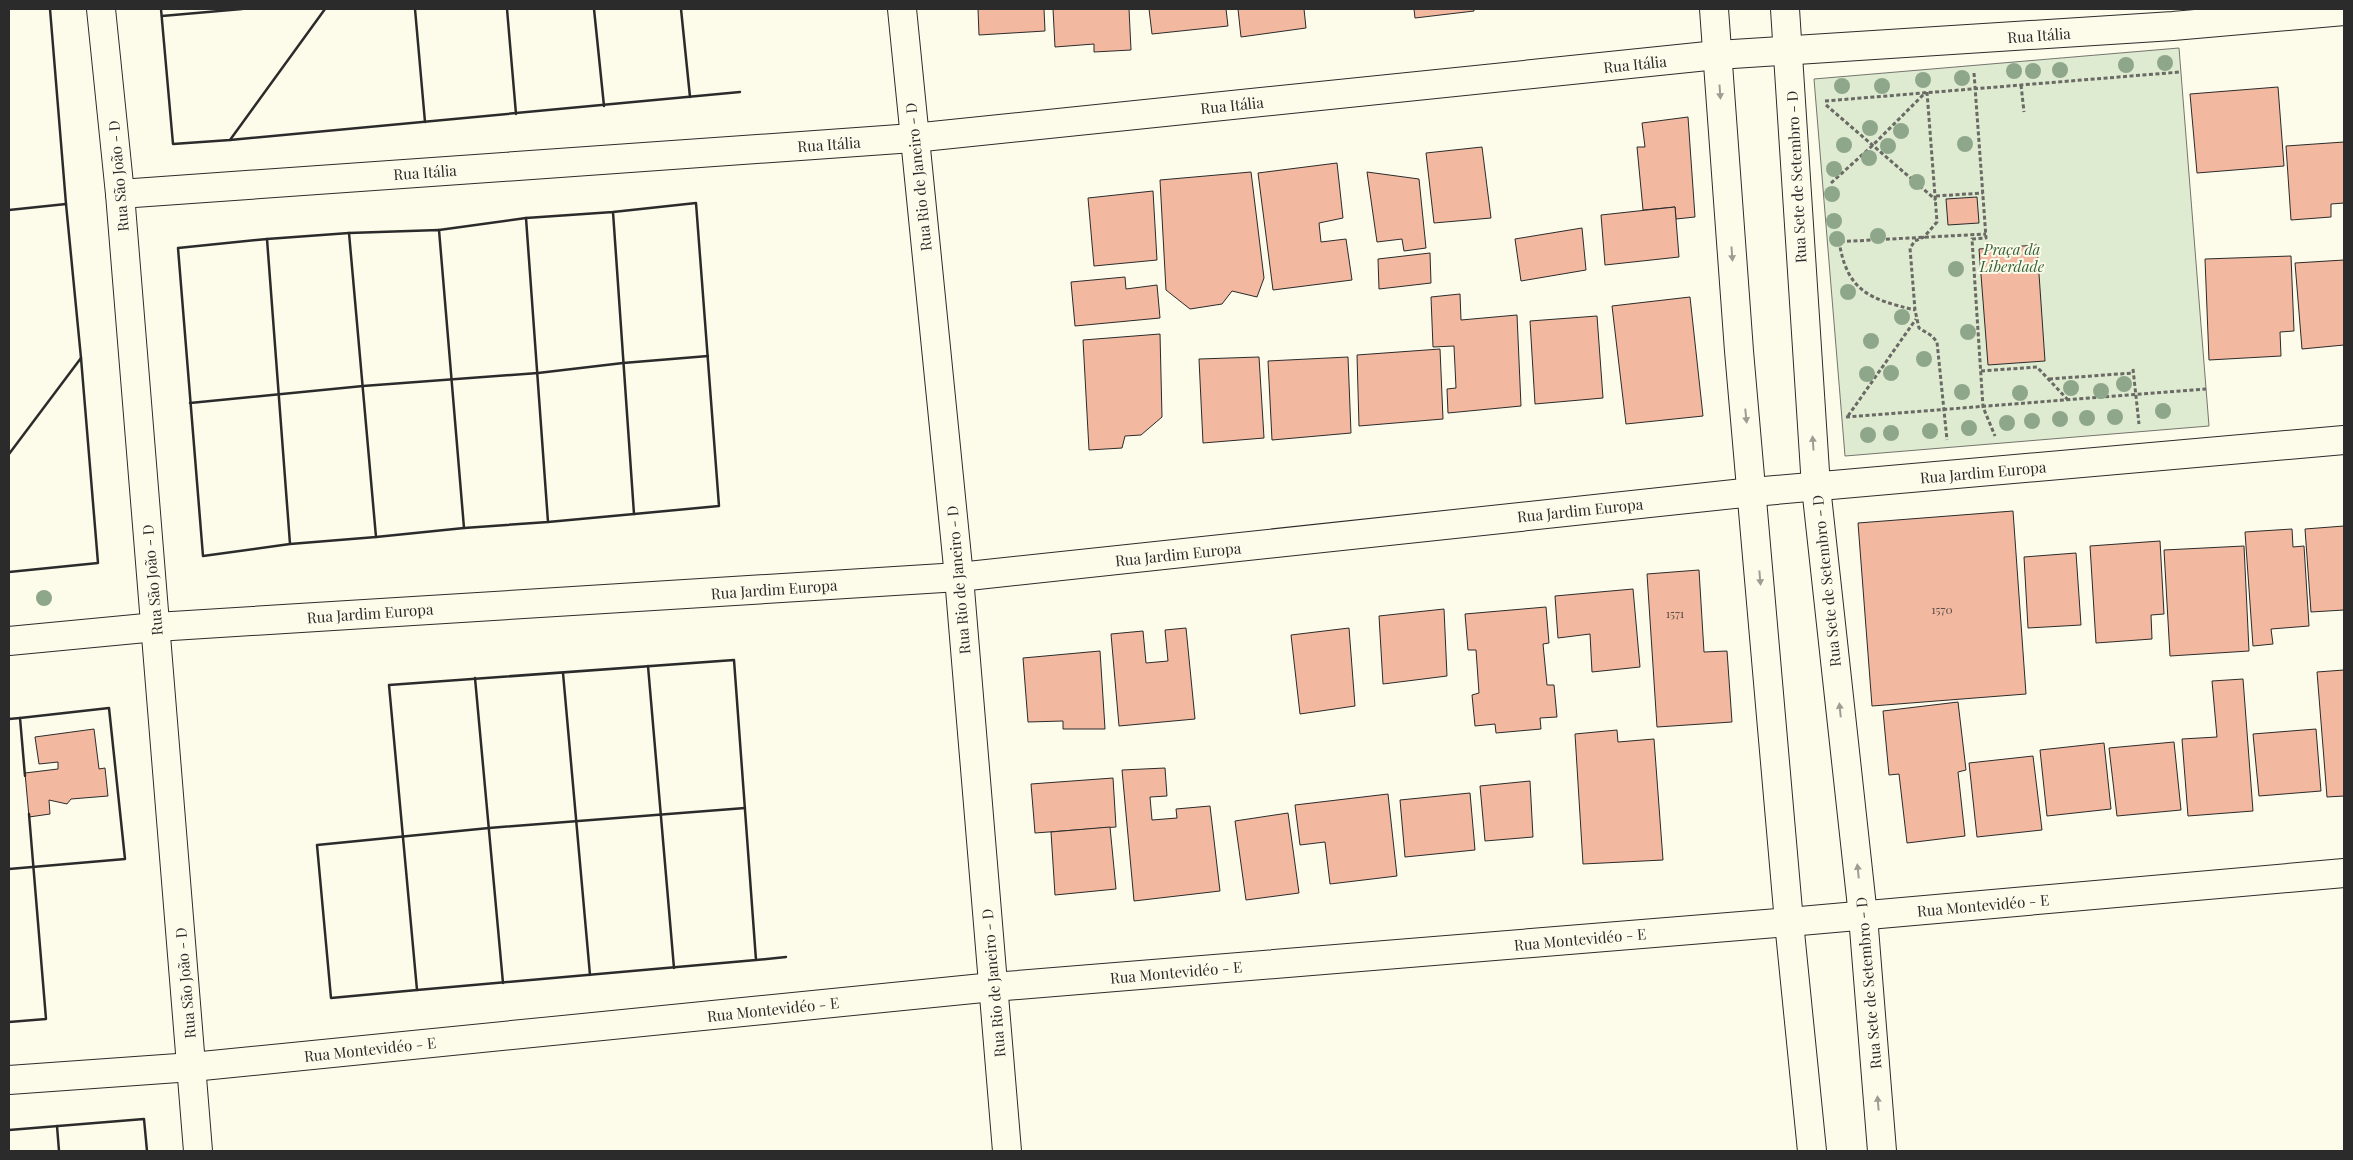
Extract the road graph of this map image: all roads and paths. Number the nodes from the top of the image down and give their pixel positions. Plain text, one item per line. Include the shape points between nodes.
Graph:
1 (101, 9) edge
2 (902, 9) edge
3 (1714, 9) edge
4 (1785, 9) edge
5 (2344, 11) edge
6 (1789, 51) junction
7 (1717, 55) junction
8 (1974, 65) dead end
9 (2180, 72) dead end
10 (2021, 85) junction
11 (1975, 88) junction
12 (1927, 92) junction
13 (2024, 112) dead end
14 (913, 138) junction
15 (1872, 146) junction
16 (1828, 185) dead end
17 (1983, 193) junction
18 (120, 194) junction
19 (1936, 196) junction
20 (1936, 200) junction
21 (1986, 234) junction
22 (1924, 237) junction
23 (1839, 241) junction
24 (1834, 242) dead end
25 (1915, 310) junction
26 (1917, 318) junction
27 (1981, 371) junction
28 (2049, 379) junction
29 (2206, 389) dead end
30 (2135, 395) junction
31 (2068, 400) junction
32 (1983, 407) junction
33 (1944, 409) junction
34 (1842, 417) dead end
35 (1848, 417) junction
36 (2140, 432) dead end
37 (2344, 440) edge
38 (1998, 444) dead end
39 (1948, 448) dead end
40 (1816, 486) junction
41 (1753, 492) junction
42 (958, 577) junction
43 (156, 627) junction
44 (9, 641) edge
45 (2344, 873) edge
46 (1863, 916) junction
47 (1789, 922) junction
48 (993, 986) junction
49 (192, 1067) junction
50 (9, 1080) edge
51 (198, 1151) edge
52 (1007, 1151) edge
53 (1812, 1151) edge
54 (1882, 1151) edge

1 - 18 street, Rua São João - D
2 - 14 street, Rua Rio de Janeiro - D
3 - 7 street
4 - 6 street, Rua Sete de Setembro - D
5 - 6 street, Rua Itália
6 - 7 street, Rua Itália
40 -> 6 street, Rua Sete de Setembro - D
7 - 14 street, Rua Itália
7 -> 41 street
8 - 11 path
9 - 10 path
10 - 11 path
10 - 13 path
11 - 12 path
11 - 17 path
12 - 15 path
12 - 15 path via 1822,102
12 - 19 path
14 - 18 street, Rua Itália
14 - 42 street, Rua Rio de Janeiro - D
15 - 16 path
15 - 20 path
17 - 19 path
17 - 21 path
18 - 43 street, Rua São João - D
19 - 20 path
20 - 22 path via 1937,222
21 - 22 path
21 - 27 path via 1986,238 1972,239
22 - 23 path
22 - 25 path via 1910,248
23 - 24 path
23 - 25 path via 1847,271 1861,290 1884,302
25 - 26 path
26 - 33 path via 1919,328 1936,342
26 - 35 path
27 - 28 path via 2037,367
27 - 32 path
28 - 30 path via 2133,371
28 - 31 path
29 - 30 path
30 - 31 path
30 - 36 path
31 - 32 path
32 - 33 path
32 - 38 path
33 - 35 path
33 - 39 path
34 - 35 path
37 - 40 street, Rua Jardim Europa
40 - 41 street, Rua Jardim Europa
46 -> 40 street, Rua Sete de Setembro - D
41 - 42 street, Rua Jardim Europa
41 -> 47 street
42 - 43 street, Rua Jardim Europa
42 - 48 street, Rua Rio de Janeiro - D
43 - 44 street, Rua Jardim Europa
43 - 49 street, Rua São João - D
45 - 46 street, Rua Montevidéo - E
46 - 47 street, Rua Montevidéo - E
54 -> 46 street, Rua Sete de Setembro - D
47 - 48 street, Rua Montevidéo - E
47 - 53 street
48 - 49 street, Rua Montevidéo - E
48 - 52 street, Rua Rio de Janeiro - D
49 - 50 street, Rua Montevidéo - E
49 - 51 street, Rua São João - D

